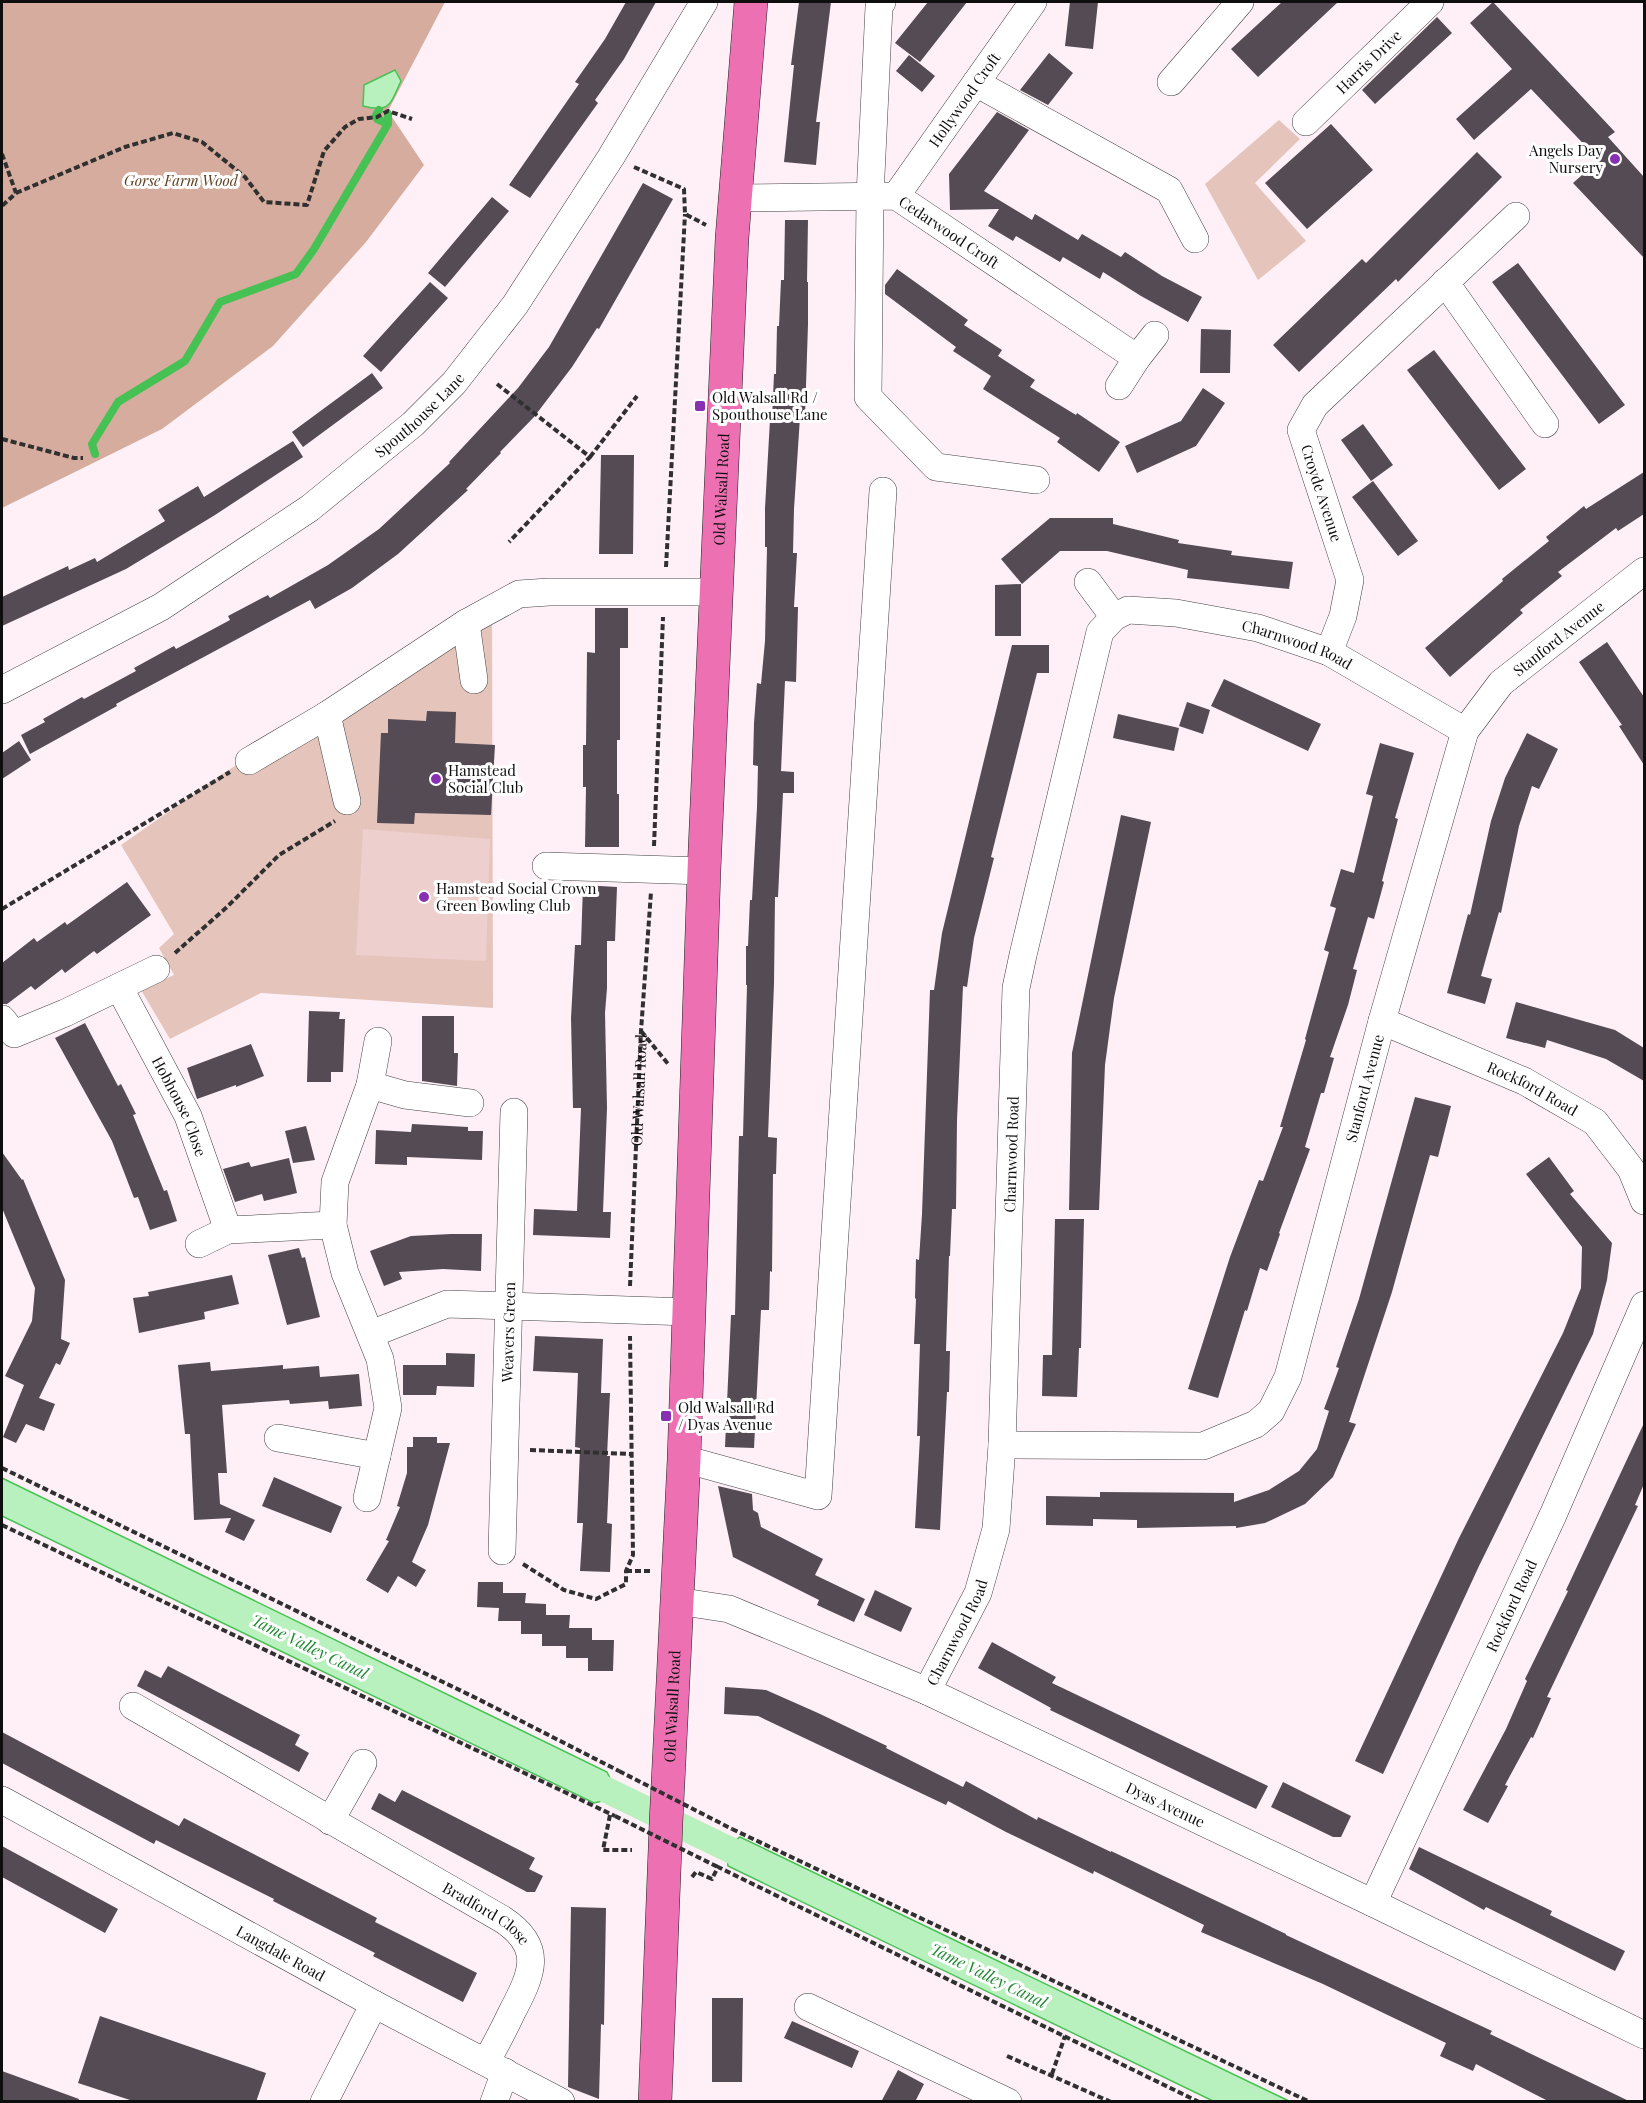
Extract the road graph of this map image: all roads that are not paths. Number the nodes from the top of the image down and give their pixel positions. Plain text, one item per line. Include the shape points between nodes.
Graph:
1 (704, 2) edge
2 (751, 2) edge
3 (882, 2) edge
4 (1033, 2) edge
5 (1240, 2) edge
6 (1430, 2) edge
7 (1171, 82) dead end
8 (976, 83) junction
9 (1306, 122) dead end
10 (883, 196) junction
11 (735, 198) junction
12 (1516, 216) dead end
13 (1194, 239) dead end
14 (1445, 282) junction
15 (1155, 335) dead end
16 (1137, 358) junction
17 (1119, 386) dead end
18 (1545, 424) dead end
19 (1036, 480) dead end
20 (882, 491) dead end
21 (1641, 580) edge
22 (1088, 582) dead end
23 (718, 592) junction
24 (1114, 617) junction
25 (466, 623) junction
26 (1329, 652) junction
27 (474, 680) dead end
28 (2, 690) edge
29 (327, 715) junction
30 (1465, 731) junction
31 (249, 761) road end
32 (347, 801) road end
33 (546, 866) dead end
34 (704, 871) junction
35 (156, 969) road end
36 (119, 987) junction
37 (2, 1019) edge
38 (1382, 1021) junction
39 (378, 1041) dead end
40 (370, 1085) junction
41 (470, 1103) dead end
42 (514, 1112) dead end
43 (1644, 1201) edge
44 (333, 1225) junction
45 (228, 1230) junction
46 (199, 1244) dead end
47 (1644, 1305) edge
48 (507, 1306) junction
49 (688, 1312) junction
50 (371, 1334) junction
51 (278, 1438) dead end
52 (1002, 1445) junction
53 (376, 1456) junction
54 (684, 1459) junction
55 (367, 1498) dead end
56 (502, 1551) road end
57 (677, 1601) junction
58 (927, 1691) junction
59 (142, 1719) dead end
60 (363, 1763) dead end
61 (2, 1800) edge
62 (330, 1821) junction
63 (1373, 1903) junction
64 (374, 2004) junction
65 (808, 2007) dead end
66 (1644, 2033) edge
67 (495, 2067) junction
68 (999, 2100) edge
69 (324, 2102) edge
70 (494, 2102) edge
71 (561, 2102) edge
72 (656, 2102) edge

1 - 28 street, Spouthouse Lane via 611,157 515,305 454,383 412,424 310,508 161,607
2 - 11 main road, Old Walsall Road
3 - 10 street via 879,7
4 - 8 street, Hollywood Croft
5 - 7 street
6 - 9 street, Harris Drive
8 - 10 street, Hollywood Croft
8 - 13 street via 1169,190
10 - 11 street
10 - 16 street, Cedarwood Croft
10 - 19 street via 868,397 936,467
11 - 23 main road, Old Walsall Road
12 - 14 street, Croyde Avenue
14 - 18 street
14 - 26 street, Croyde Avenue via 1315,405 1301,430 1350,580 1343,616
15 - 16 street
16 - 17 street
20 - 54 street via 819,1496
21 - 30 street, Stanford Avenue via 1501,683
22 - 24 street
23 - 25 street via 519,594
23 - 34 main road, Old Walsall Road
24 - 26 street, Charnwood Road via 1128,610 1176,614 1258,628
24 - 52 street, Charnwood Road via 1100,632 1016,988
25 - 27 street
25 - 29 street
26 - 30 street, Charnwood Road
29 - 31 street
29 - 32 street
30 - 38 street, Stanford Avenue
33 - 34 street
34 - 49 main road, Old Walsall Road
35 - 36 street
36 - 37 street via 15,1034
36 - 45 street, Hobhouse Close via 188,1116
38 - 43 street, Rockford Road via 1524,1081 1595,1122 1631,1168
38 - 52 street, Stanford Avenue via 1288,1377 1270,1411 1247,1428 1203,1446
39 - 40 street
40 - 41 street via 405,1095
40 - 44 street via 335,1182
42 - 48 street, Weavers Green
44 - 45 street
44 - 50 street via 345,1273
45 - 46 street
47 - 63 street, Rockford Road via 1553,1515
48 - 49 street
48 - 50 street via 447,1305
48 - 56 street, Weavers Green
49 - 54 main road, Old Walsall Road
50 - 53 street via 380,1359 388,1408
51 - 53 street
52 - 58 street, Charnwood Road via 996,1529 978,1593
53 - 55 street
54 - 57 main road, Old Walsall Road
57 - 58 street, Dyas Avenue via 729,1609
57 - 72 main road, Old Walsall Road
58 - 63 street, Dyas Avenue
59 - 62 street, Bradford Close
60 - 62 street
61 - 64 street, Langdale Road
62 - 67 street, Bradford Close via 502,1919 522,1935 532,1959 530,1976
63 - 66 street, Dyas Avenue
64 - 67 street, Langdale Road
64 - 69 street
65 - 68 street
67 - 70 street, Bradford Close
67 - 71 street, Langdale Road

